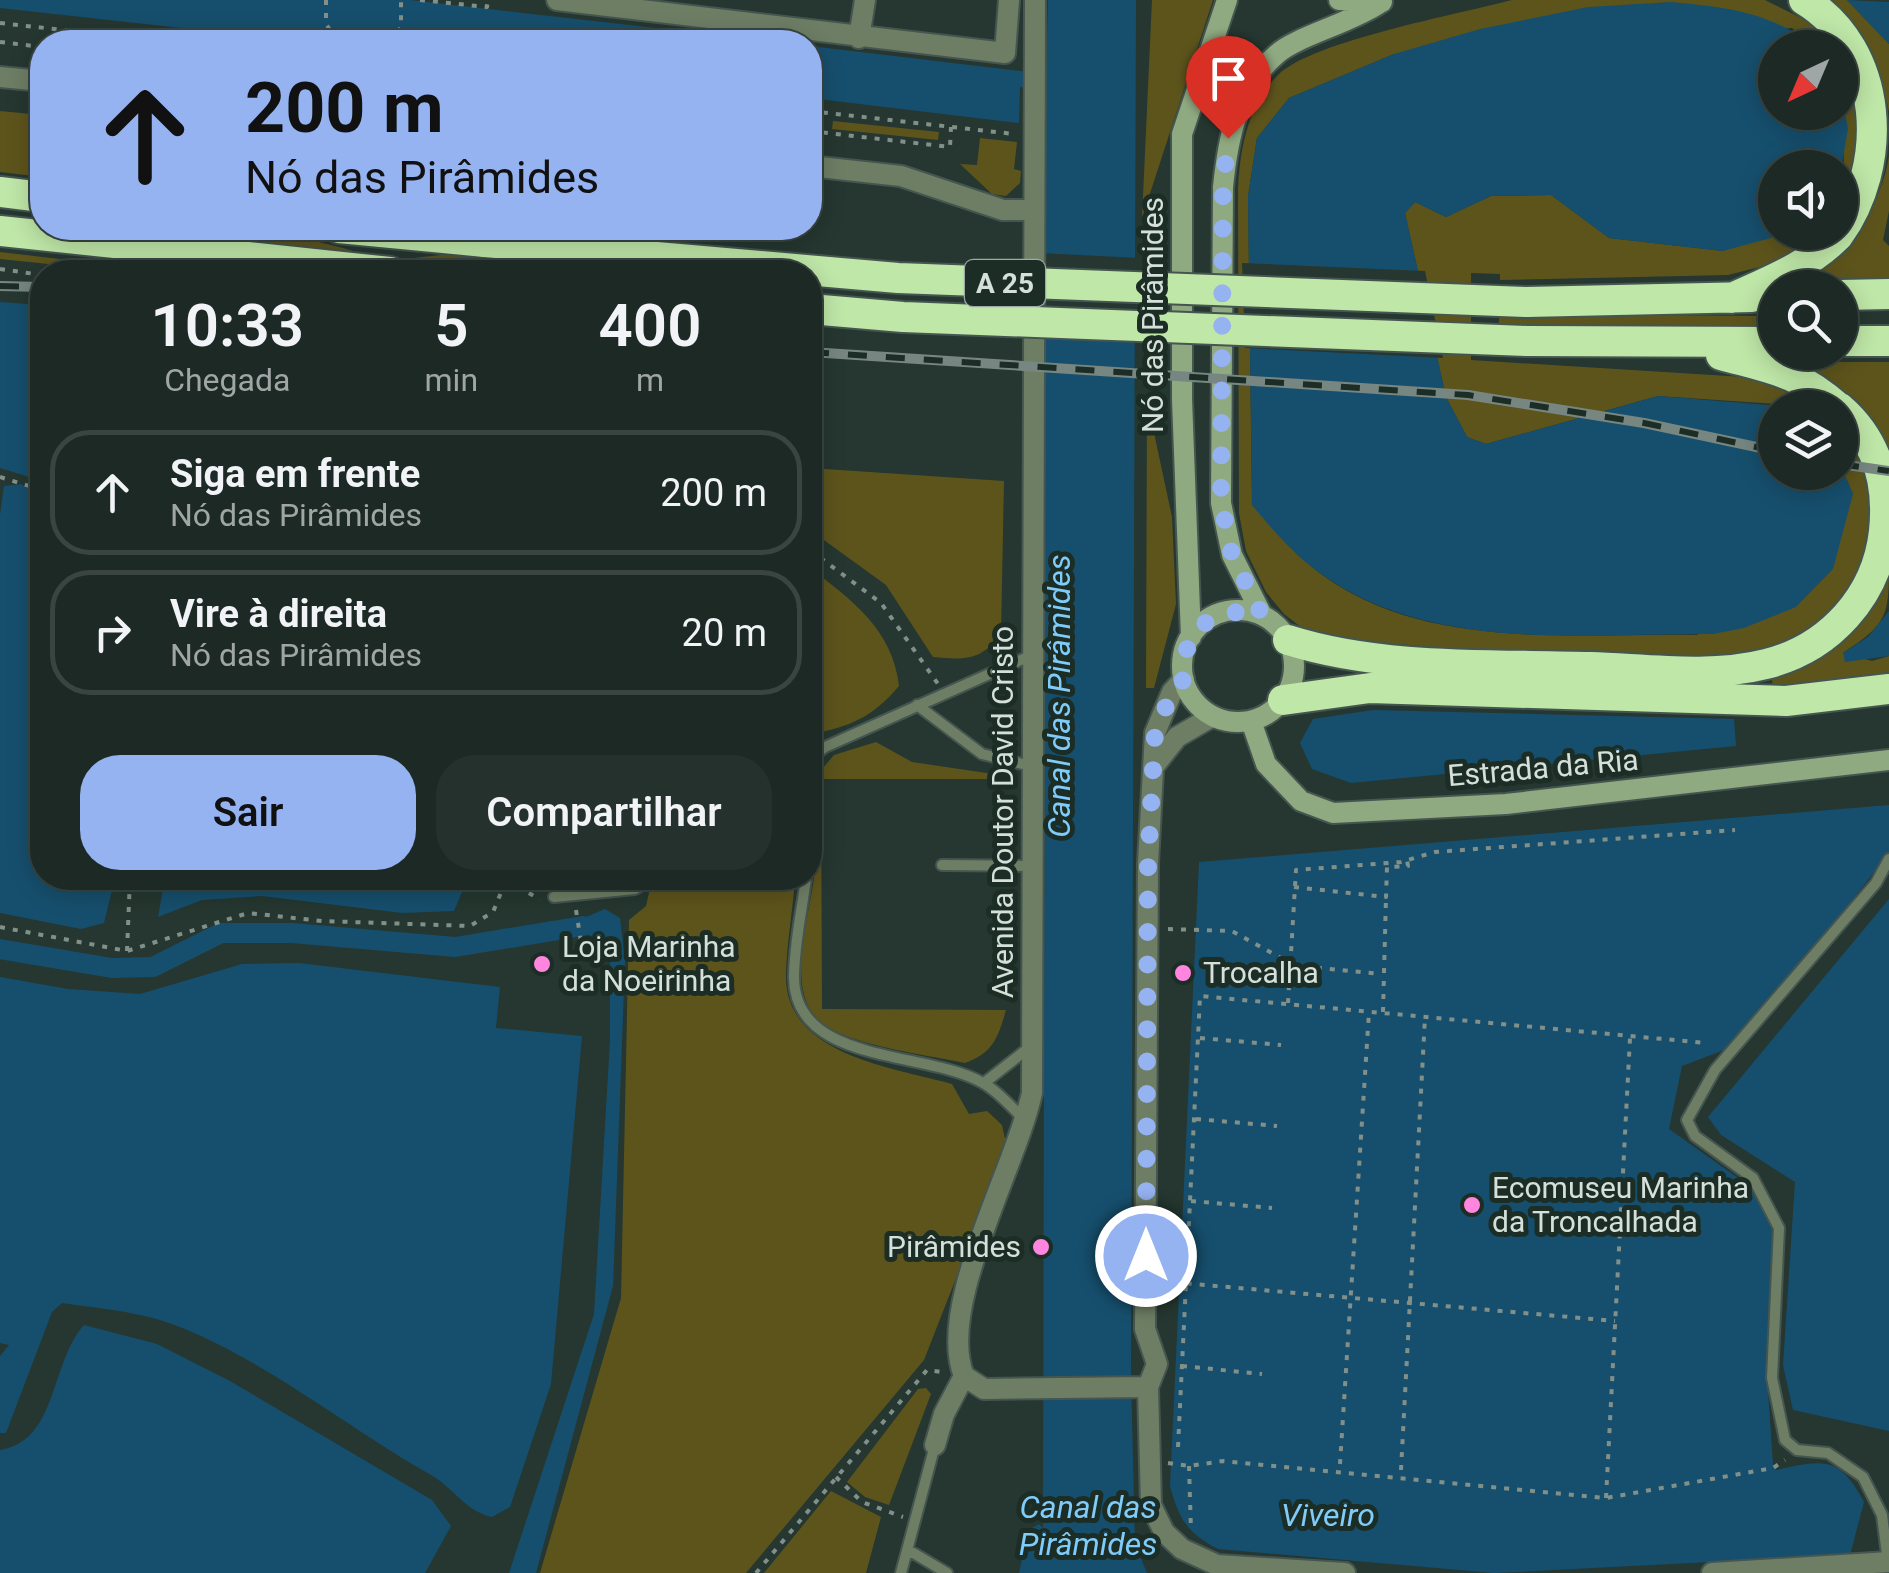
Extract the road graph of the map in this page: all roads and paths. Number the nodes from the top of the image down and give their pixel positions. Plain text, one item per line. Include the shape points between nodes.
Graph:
1 (326, 0) edge
2 (401, 0) edge
3 (420, 0) edge
4 (557, 0) edge
5 (865, 0) edge
6 (1010, 0) edge
7 (1034, 0) edge
8 (1227, 0) edge
9 (1339, 0) edge
10 (1804, 0) edge
11 (1386, 1) edge
12 (488, 4) edge
13 (655, 6) edge
14 (0, 23) edge
15 (64, 30) edge
16 (330, 30) edge
17 (399, 30) edge
18 (809, 30) edge
19 (822, 32) edge
20 (860, 38) junction
21 (0, 42) edge
22 (30, 46) edge
23 (0, 76) edge
24 (30, 80) edge
25 (822, 113) edge
26 (951, 127) junction
27 (822, 132) edge
28 (1019, 135) dead end
29 (822, 167) edge
30 (0, 192) edge
31 (30, 196) edge
32 (1034, 210) junction
33 (0, 231) edge
34 (30, 234) edge
35 (86, 240) edge
36 (464, 240) edge
37 (276, 260) edge
38 (692, 260) edge
39 (0, 268) edge
40 (822, 271) edge
41 (30, 273) edge
42 (1889, 294) edge
43 (1858, 295) edge
44 (1758, 297) edge
45 (1732, 298) junction
46 (822, 311) edge
47 (1858, 341) edge
48 (1889, 341) edge
49 (1680, 342) junction
50 (1758, 342) edge
51 (1819, 390) edge
52 (1858, 428) edge
53 (0, 478) edge
54 (30, 487) edge
55 (822, 559) edge
56 (1262, 615) junction
57 (1191, 638) junction
58 (1288, 640) junction
59 (1033, 655) junction
60 (1184, 679) junction
61 (1889, 689) edge
62 (943, 692) junction
63 (1283, 700) junction
64 (918, 705) junction
65 (1213, 716) junction
66 (1251, 720) junction
67 (822, 748) edge
68 (1889, 760) edge
69 (1032, 766) junction
70 (1154, 766) junction
71 (1735, 830) dead end
72 (1889, 859) edge
73 (1408, 860) junction
74 (942, 866) dead end
75 (1032, 866) junction
76 (1294, 887) junction
77 (130, 890) edge
78 (502, 890) edge
79 (523, 890) edge
80 (627, 890) edge
81 (805, 890) edge
82 (1386, 897) junction
83 (554, 898) joint
84 (576, 914) dead end
85 (0, 927) edge
86 (1158, 929) dead end
87 (127, 950) junction
88 (582, 955) dead end
89 (1291, 964) junction
90 (1380, 974) dead end
91 (1288, 1004) junction
92 (1369, 1012) junction
93 (1383, 1013) junction
94 (1425, 1017) junction
95 (1630, 1037) junction
96 (1200, 1038) junction
97 (1706, 1043) dead end
98 (1032, 1045) junction
99 (1281, 1045) dead end
100 (984, 1083) junction
101 (1196, 1120) junction
102 (1026, 1121) junction
103 (1277, 1126) dead end
104 (1192, 1201) junction
105 (1272, 1208) dead end
106 (1185, 1283) junction
107 (1350, 1298) junction
108 (1410, 1303) junction
109 (1614, 1321) junction
110 (1182, 1366) junction
111 (1262, 1374) dead end
112 (964, 1376) junction
113 (1142, 1388) junction
114 (935, 1445) joint
115 (1178, 1447) dead end
116 (1797, 1450) junction
117 (1340, 1464) dead end
118 (1401, 1470) dead end
119 (836, 1477) junction
120 (1606, 1498) junction
121 (917, 1522) junction
122 (1181, 1540) junction
123 (910, 1551) junction
124 (1889, 1562) edge
125 (756, 1573) edge
126 (901, 1573) edge
127 (947, 1573) edge
128 (1345, 1573) edge
129 (1712, 1573) edge

1 - 16 path
2 - 17 path
3 - 12 path
4 - 13 street
5 - 20 street
6 - 20 street via 1006,53
7 - 32 street, Avenida Doutor David Cristo
8 - 57 main road, Nó das Pirâmides via 1182,134
9 - 11 main road
10 - 45 highway via 1842,32 1873,82 1882,148 1876,180 1861,208 1819,254
11 - 56 main road via 1278,52 1243,98 1228,138 1221,502 1232,555
13 - 18 street
14 - 15 path
19 - 20 street
21 - 22 path
23 - 24 street
25 - 26 path
26 - 27 path via 950,146
26 - 28 path
29 - 32 street via 900,176 1003,210
30 - 31 highway
32 - 59 street, Avenida Doutor David Cristo
33 - 34 highway
35 - 37 highway
36 - 38 highway, A 25, bridge
39 - 41 path
40 - 45 highway, A 25, bridge via 1526,302
42 - 43 highway
44 - 45 highway, A 25
46 - 49 highway, A 25, bridge
47 - 48 highway
49 - 50 highway, A 25
49 - 51 highway via 1768,364
52 - 58 highway via 1880,461 1886,508 1881,559 1858,605 1821,640 1768,664 1724,670 1462,663 1367,656
53 - 54 path
55 - 62 path via 881,602
56 - 57 main road via 1226,611
56 - 58 main road
57 - 60 main road, Nó das Pirâmides via 1182,661
58 - 63 main road via 1294,678
59 - 62 lane
59 - 69 street, Avenida Doutor David Cristo
60 - 65 main road
60 - 70 street via 1155,733
61 - 63 highway via 1786,701 1370,688
62 - 64 lane
63 - 66 main road
64 - 67 lane
64 - 69 lane via 982,754
65 - 66 main road
65 - 70 street via 1177,736
66 - 68 main road, Estrada da Ria via 1266,764 1301,801 1333,813 1506,804
69 - 75 street, Avenida Doutor David Cristo
70 - 113 street via 1146,1329 1157,1364
71 - 73 path via 1435,852
72 - 116 lane via 1876,883 1716,1070 1687,1120 1695,1136 1752,1178 1779,1228 1772,1378 1786,1440
73 - 76 path via 1296,870
73 - 82 path via 1408,866 1387,867
74 - 75 lane
75 - 98 street, Avenida Doutor David Cristo
76 - 82 path
76 - 89 path
77 - 87 path
78 - 87 path via 493,912 470,926 248,914
79 - 83 path via 537,900
80 - 83 lane
81 - 100 lane via 794,980 804,1015 828,1038
82 - 93 path
84 - 88 path
85 - 87 path
86 - 89 path via 1232,931
89 - 90 path
89 - 91 path
91 - 92 path
91 - 96 path via 1200,996
92 - 93 path
92 - 107 path
93 - 94 path
94 - 95 path
94 - 108 path
95 - 97 path
95 - 109 path
96 - 99 path
96 - 101 path
98 - 100 lane
98 - 102 street, Avenida Doutor David Cristo
100 - 102 lane
101 - 103 path
101 - 104 path
102 - 112 street, Avenida Doutor David Cristo via 978,1246 958,1332
104 - 105 path
104 - 106 path
106 - 107 path
106 - 110 path
107 - 108 path
107 - 117 path
108 - 109 path
108 - 118 path
109 - 120 path
110 - 111 path
110 - 115 path
112 - 113 street via 984,1390
112 - 114 street
112 - 119 path via 927,1370
113 - 122 street via 1151,1505
114 - 121 lane
116 - 120 path via 1773,1468
116 - 124 lane via 1828,1454 1863,1477 1882,1515
119 - 121 path via 862,1502
119 - 125 path
120 - 122 path via 1223,1461 1189,1466 1194,1518
121 - 123 lane
122 - 128 street via 1216,1565
123 - 126 lane
123 - 127 lane
124 - 129 street

